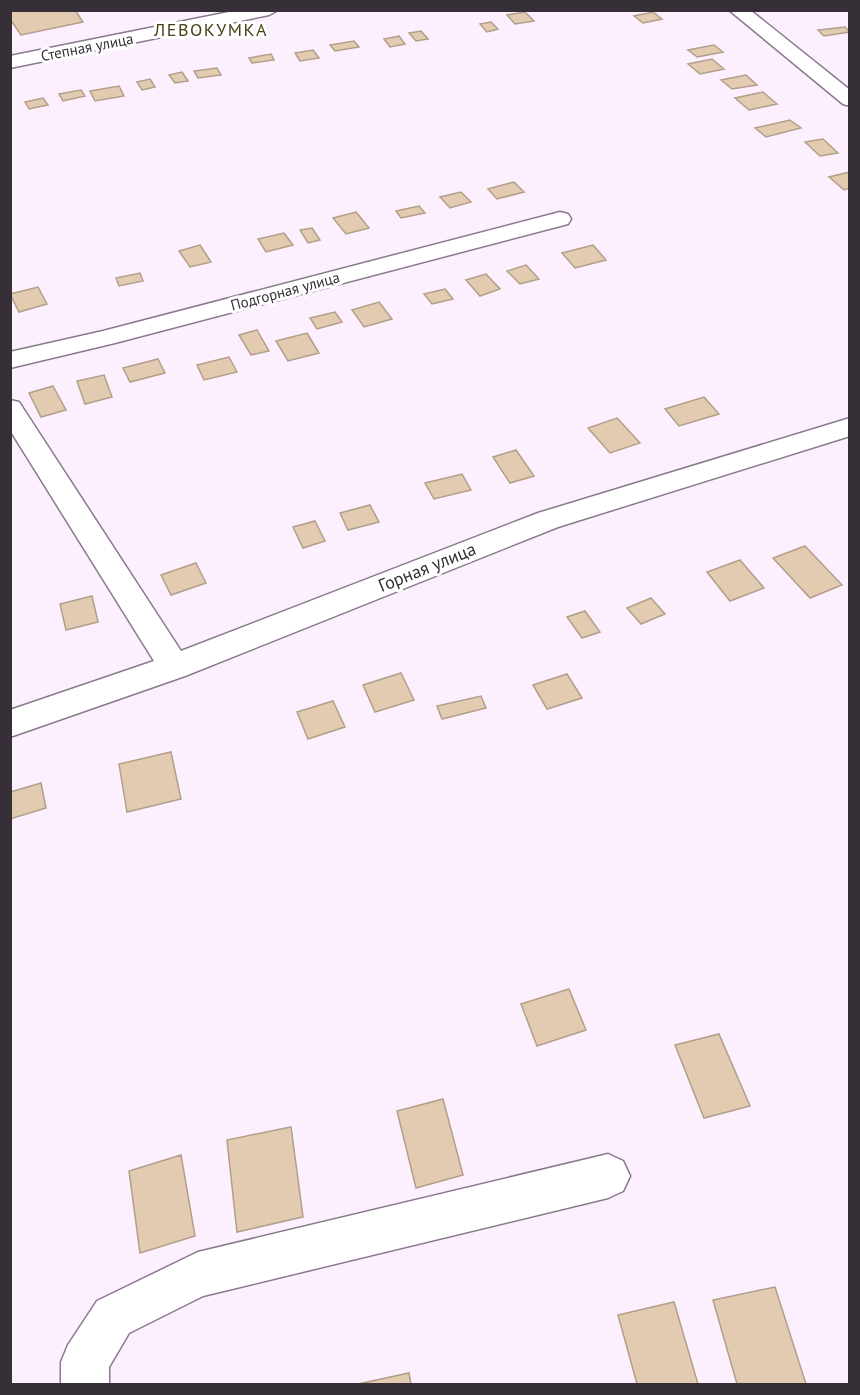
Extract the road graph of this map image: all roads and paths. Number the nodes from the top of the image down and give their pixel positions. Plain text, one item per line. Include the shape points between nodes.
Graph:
1 (269, 10) edge
2 (738, 10) edge
3 (10, 62) edge
4 (849, 100) edge
5 (560, 219) dead end
6 (10, 360) edge
7 (10, 408) edge
8 (849, 427) edge
9 (174, 667) junction
10 (10, 723) edge
11 (608, 1176) dead end
12 (85, 1384) edge

1 - 3 street, Степная улица
2 - 4 street
5 - 6 street, Подгорная улица
7 - 9 street
8 - 9 street, Горная улица via 549,520
9 - 10 street, Горная улица
11 - 12 street via 198,1275 113,1317 85,1362

